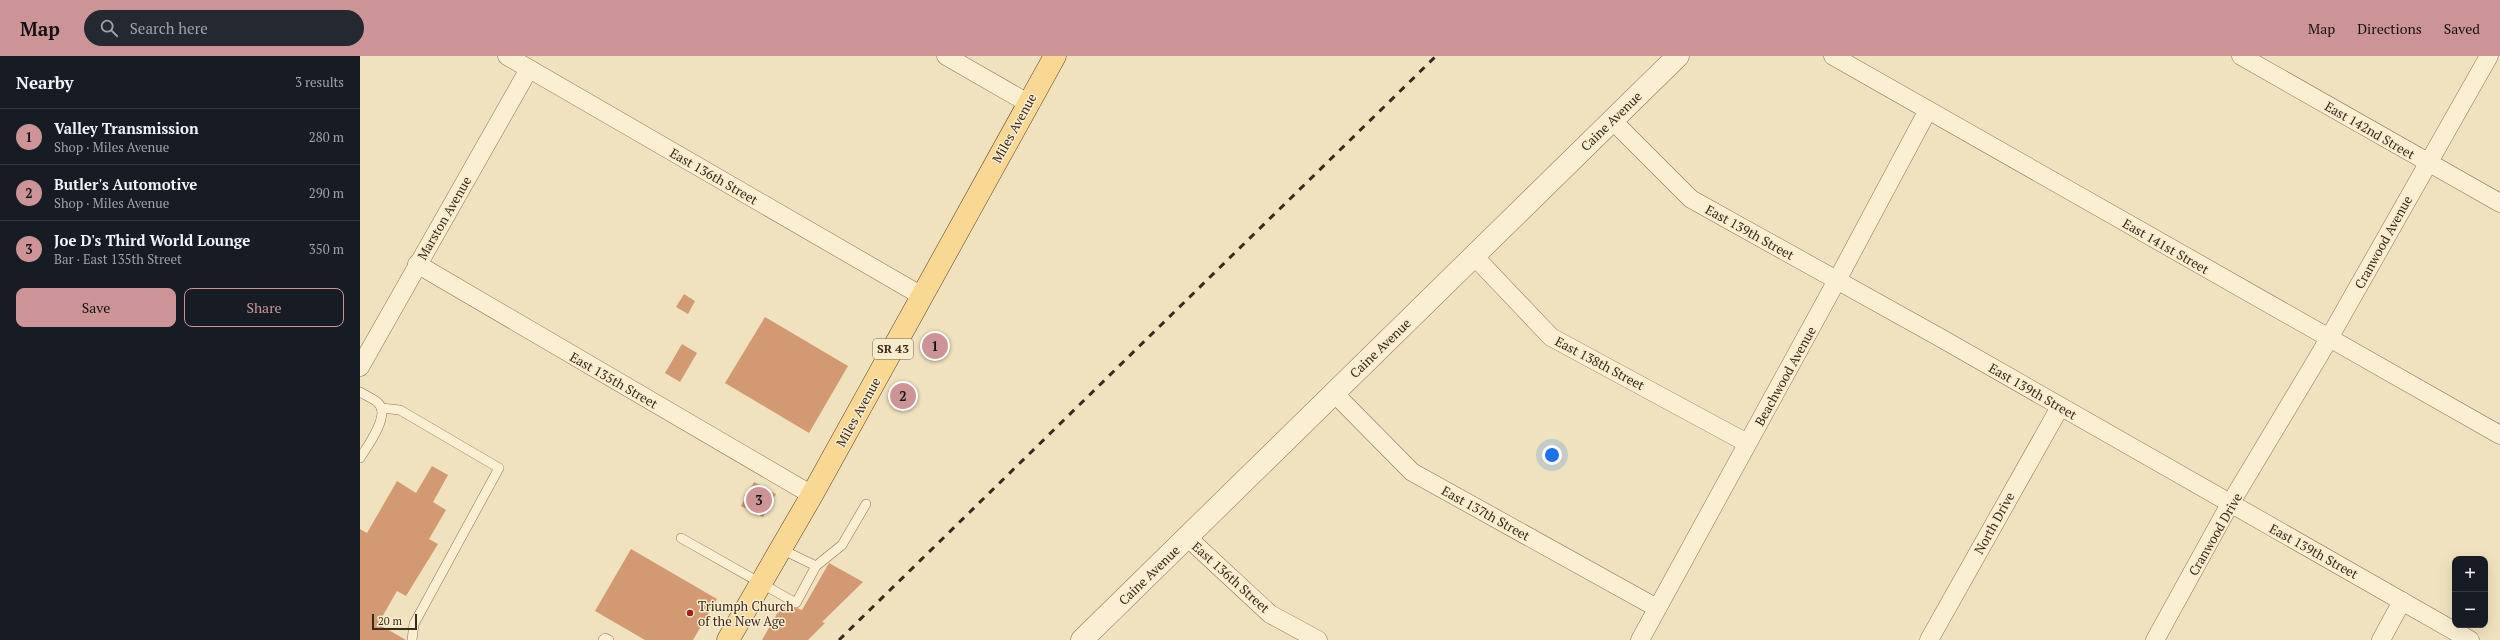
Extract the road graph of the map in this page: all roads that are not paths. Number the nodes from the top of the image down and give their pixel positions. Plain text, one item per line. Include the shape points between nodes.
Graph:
1 (507, 56) edge
2 (946, 56) edge
3 (1055, 56) edge
4 (1678, 56) edge
5 (1833, 56) edge
6 (2241, 56) edge
7 (2489, 56) edge
8 (530, 69) junction
9 (1028, 103) junction
10 (1928, 110) junction
11 (1612, 120) junction
12 (2427, 162) junction
13 (2500, 203) edge
14 (1474, 256) junction
15 (417, 264) junction
16 (1837, 280) junction
17 (922, 296) junction
18 (2329, 339) junction
19 (360, 367) edge
20 (360, 392) edge
21 (1334, 393) junction
22 (2060, 406) junction
23 (381, 408) junction
24 (2276, 429) joint
25 (2500, 435) edge
26 (1748, 443) junction
27 (360, 458) edge
28 (812, 495) junction
29 (866, 504) dead end
30 (2230, 504) junction
31 (1187, 537) junction
32 (681, 538) dead end
33 (781, 549) junction
34 (816, 566) junction
35 (761, 583) junction
36 (2402, 601) junction
37 (1657, 608) junction
38 (412, 640) edge
39 (603, 640) edge
40 (609, 640) edge
41 (728, 640) edge
42 (1082, 640) edge
43 (1318, 640) edge
44 (1640, 640) edge
45 (1929, 640) edge
46 (2155, 640) edge
47 (2381, 640) edge
48 (2470, 640) edge

1 - 8 street, East 136th Street
2 - 9 street
3 - 9 main road, Miles Avenue / SR 43
4 - 11 street, Caine Avenue
5 - 10 street, East 141st Street
6 - 12 street, East 142nd Street
7 - 12 street, Cranwood Avenue
8 - 15 street, Marston Avenue
8 - 17 street, East 136th Street
9 - 17 main road, Miles Avenue / SR 43
10 - 16 street, Beachwood Avenue
10 - 18 street, East 141st Street
11 - 14 street, Caine Avenue
11 - 16 street, East 139th Street via 1691,199
12 - 13 street, East 142nd Street
12 - 18 street, Cranwood Avenue
14 - 21 street, Caine Avenue
14 - 26 street, East 138th Street via 1552,337
15 - 19 street, Marston Avenue
15 - 28 street, East 135th Street
16 - 22 street, East 139th Street
16 - 26 street, Beachwood Avenue
17 - 28 main road, Miles Avenue / SR 43
18 - 24 street, Cranwood Avenue
18 - 25 street, East 141st Street
20 - 23 lane
21 - 31 street, Caine Avenue
21 - 37 street, East 137th Street via 1412,472
22 - 30 street, East 139th Street
22 - 45 street, North Drive
23 - 27 lane via 380,424
23 - 38 lane via 400,410 499,468 414,624
24 - 30 street, Cranwood Drive
26 - 37 street, Beachwood Avenue
28 - 33 main road, Miles Avenue / SR 43
29 - 34 lane via 842,545
30 - 36 street, East 139th Street
30 - 46 street, Cranwood Drive
31 - 42 street, Caine Avenue
31 - 43 street, East 136th Street via 1270,614
32 - 35 lane
33 - 34 lane
33 - 35 main road, Miles Avenue / SR 43
34 - 35 lane via 796,603
35 - 41 main road, Miles Avenue / SR 43
36 - 47 street
36 - 48 street, East 139th Street
37 - 44 street, Beachwood Avenue
39 - 40 lane

